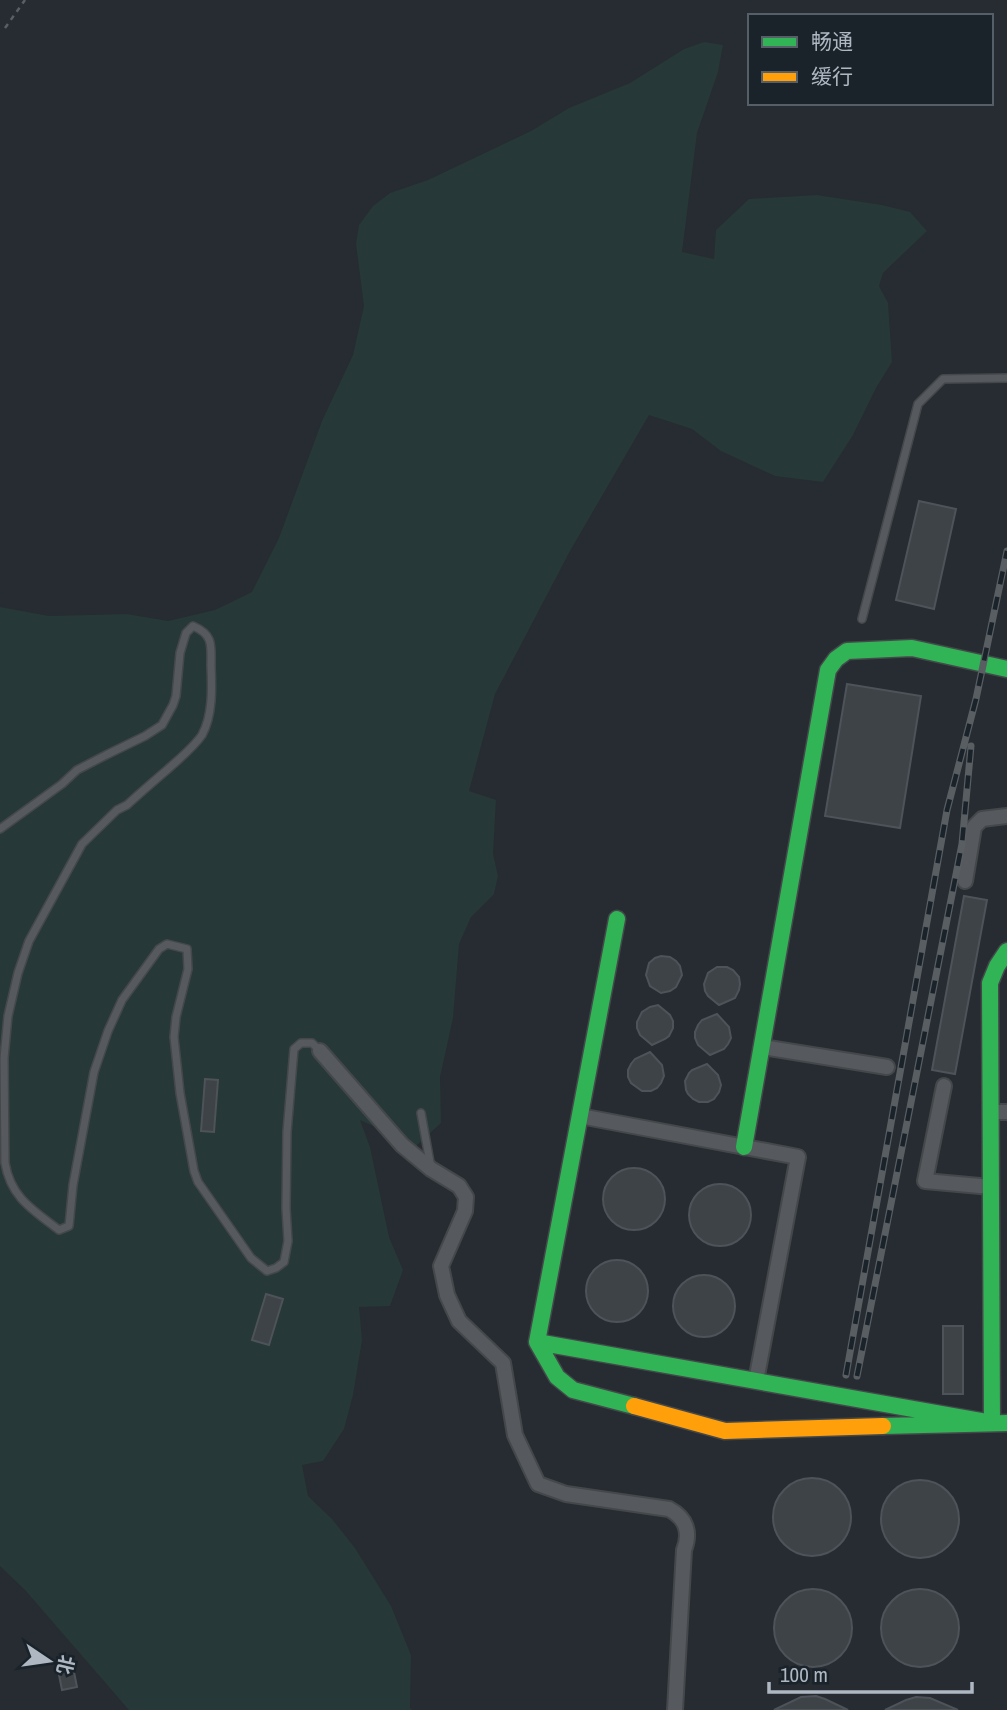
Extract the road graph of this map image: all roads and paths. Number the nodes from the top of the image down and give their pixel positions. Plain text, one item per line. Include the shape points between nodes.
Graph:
1 (25, 0) edge
2 (5, 27) dead end
3 (1007, 378) edge
4 (862, 619) dead end
5 (1007, 669) edge
6 (1007, 816) edge
7 (0, 829) edge
8 (965, 881) dead end
9 (617, 919) dead end
10 (1007, 951) edge
11 (762, 1046) junction
12 (320, 1051) joint
13 (887, 1067) dead end
14 (944, 1086) dead end
15 (999, 1112) edge
16 (421, 1113) dead end
17 (580, 1115) junction
18 (744, 1147) junction
19 (431, 1169) junction
20 (991, 1187) junction
21 (537, 1342) junction
22 (756, 1381) junction
23 (999, 1423) edge
24 (675, 1710) edge

1 - 2 path
3 - 4 lane via 943,379 918,404
5 - 11 street via 912,648 856,650 833,662
6 - 8 street via 982,819 974,827
7 - 12 lane via 77,770 162,725 176,696 186,633 193,626 203,630 210,639 212,683 206,727 187,752 82,844 29,942 18,972 4,1058 7,1178 26,1205 59,1230 69,1226 91,1084 104,1041 122,1000 159,949 167,944 187,949 188,970 174,1037 194,1171 251,1258 267,1271 284,1262 288,1241 287,1132 294,1049 312,1043
9 - 17 street
10 - 15 street via 990,983
11 - 13 street
11 - 18 street
12 - 19 street via 402,1145
14 - 20 street via 925,1181
15 - 20 street
16 - 19 lane
17 - 18 street
17 - 21 street
18 - 22 street via 799,1157
19 - 24 street via 459,1186 466,1197 465,1211 441,1266 447,1295 459,1321 502,1363 515,1435 538,1484 566,1494 669,1509 686,1526
20 - 23 street
21 - 22 street
21 - 23 street via 557,1377 573,1390 725,1431
22 - 23 street

